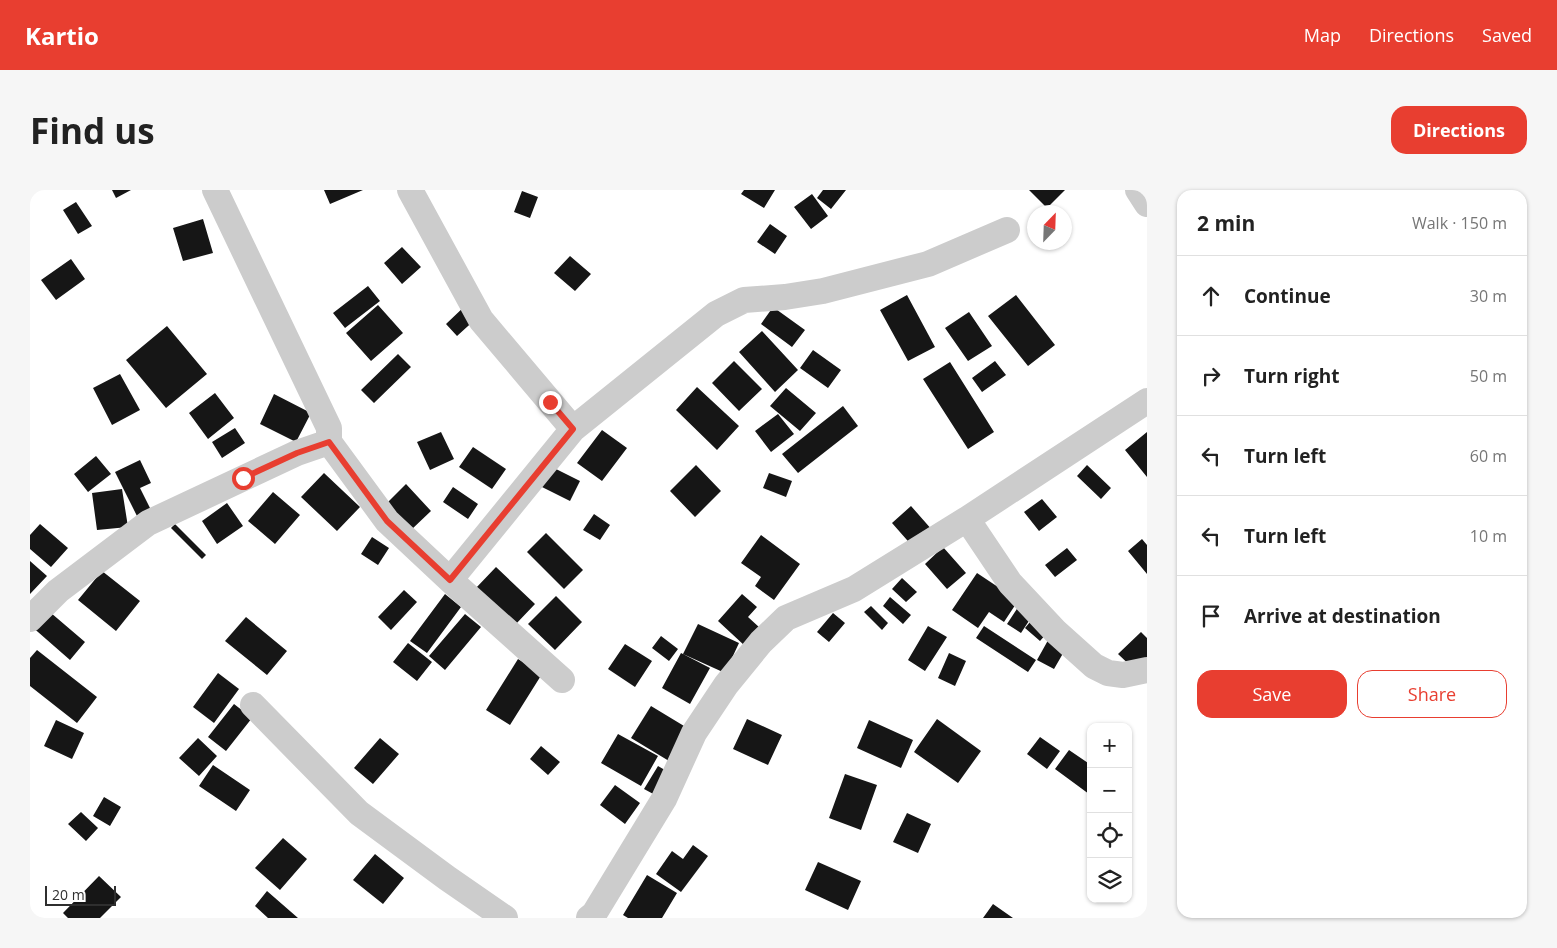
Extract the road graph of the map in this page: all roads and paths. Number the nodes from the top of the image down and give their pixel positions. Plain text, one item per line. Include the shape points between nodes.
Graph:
1 (215, 190) edge
2 (410, 190) edge
3 (1138, 190) edge
4 (1147, 204) edge
5 (1006, 230) dead end
6 (1146, 404) edge
7 (573, 429) junction
8 (329, 442) junction
9 (967, 519) junction
10 (450, 580) junction
11 (30, 620) edge
12 (1147, 670) edge
13 (562, 680) dead end
14 (253, 706) dead end
15 (594, 917) edge
16 (506, 918) edge

1 - 8 street via 330,428
2 - 7 street via 481,320
3 - 4 street
5 - 7 street via 928,264 823,291 744,300 716,314
6 - 9 street
7 - 10 street
8 - 10 street via 387,521
8 - 11 street via 297,453 148,524 58,591
9 - 12 street via 1010,583 1094,666 1108,673 1123,675
9 - 15 street via 854,590 786,618 761,642 726,685 694,733 664,799
10 - 13 street
14 - 16 street via 359,812

